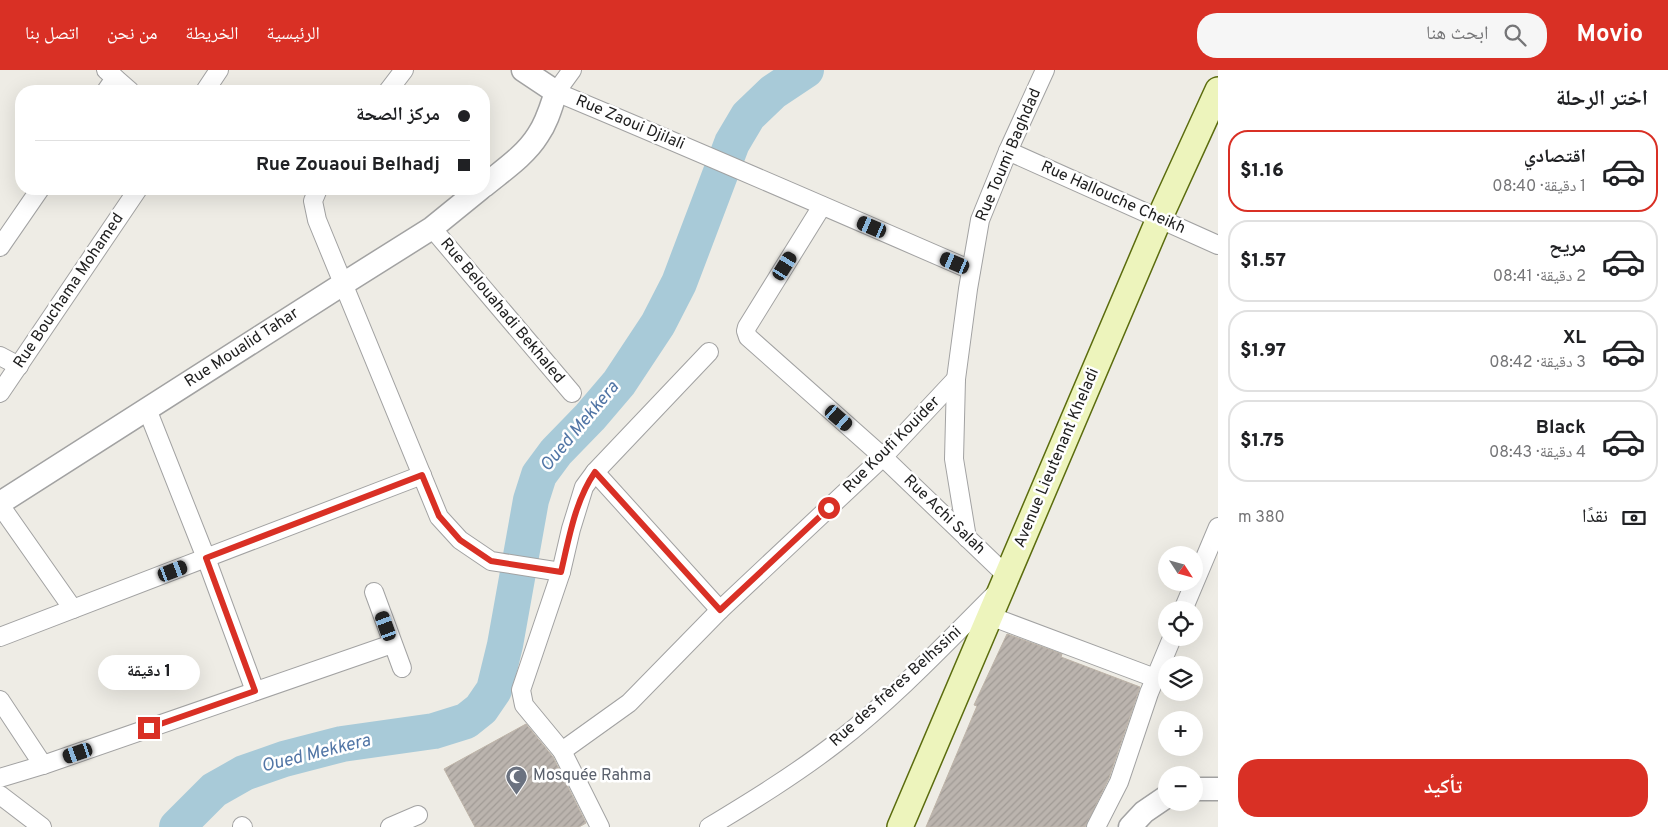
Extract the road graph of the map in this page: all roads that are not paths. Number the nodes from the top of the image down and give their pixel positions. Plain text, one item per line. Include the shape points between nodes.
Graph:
1 (219, 70) edge
2 (404, 70) edge
3 (523, 70) edge
4 (572, 70) edge
5 (1045, 70) edge
6 (209, 85) edge
7 (393, 85) edge
8 (1218, 90) edge
9 (556, 92) junction
10 (1008, 151) junction
11 (490, 181) edge
12 (36, 195) edge
13 (134, 195) edge
14 (315, 195) edge
15 (473, 195) edge
16 (822, 206) junction
17 (1159, 219) junction
18 (432, 228) junction
19 (1218, 245) edge
20 (0, 247) edge
21 (971, 270) junction
22 (343, 284) junction
23 (709, 352) dead end
24 (0, 356) edge
25 (19, 366) junction
26 (956, 379) junction
27 (0, 393) edge
28 (572, 393) dead end
29 (147, 409) junction
30 (883, 457) junction
31 (595, 472) junction
32 (422, 475) junction
33 (0, 504) edge
34 (1218, 527) edge
35 (967, 538) junction
36 (206, 558) junction
37 (561, 572) junction
38 (1004, 582) junction
39 (374, 592) dead end
40 (1187, 601) edge
41 (73, 609) junction
42 (720, 610) junction
43 (990, 616) junction
44 (0, 637) edge
45 (392, 644) junction
46 (1169, 646) edge
47 (402, 668) dead end
48 (1155, 678) junction
49 (255, 691) junction
50 (0, 700) edge
51 (562, 751) junction
52 (43, 765) junction
53 (0, 778) edge
54 (1218, 788) edge
55 (1203, 789) edge
56 (0, 795) edge
57 (1158, 802) edge
58 (418, 815) dead end
59 (42, 827) edge
60 (390, 827) edge
61 (600, 827) edge
62 (709, 827) edge
63 (900, 827) edge
64 (1096, 827) edge
65 (1130, 827) edge

1 - 6 street
2 - 7 street
3 - 9 street
4 - 9 street
5 - 10 street, Rue Toumi Baghdad
8 - 17 main road, Avenue Lieutenant Kheladi
9 - 11 street via 537,137
9 - 16 street, Rue Zaoui Djilali
10 - 17 street, Rue Hallouche Cheikh
10 - 21 street, Rue Toumi Baghdad via 980,220
12 - 20 street
13 - 25 street, Rue Bouchama Mohamed
14 - 22 street via 313,200 317,220
15 - 18 street, Rue Moualid Tahar
16 - 21 street
16 - 30 street, Rue Achi Salah via 747,328 747,334
17 - 19 street, Rue Hallouche Cheikh
17 - 38 main road, Avenue Lieutenant Kheladi
18 - 22 street, Rue Moualid Tahar
18 - 28 street, Rue Belouahadi Bekhaled
21 - 26 street, Rue Toumi Baghdad
22 - 29 street, Rue Moualid Tahar
22 - 32 street
23 - 31 street
24 - 25 street
25 - 27 street, Rue Bouchama Mohamed
26 - 30 street, Rue Koufi Kouider
26 - 35 street, Rue Toumi Baghdad via 954,459
29 - 33 street, Rue Moualid Tahar
29 - 36 street
30 - 35 street, Rue Achi Salah
30 - 42 street, Rue Koufi Kouider
31 - 37 street via 584,487
31 - 42 street
32 - 36 street
32 - 37 street via 439,516 460,540 491,561
33 - 41 street
34 - 40 street
35 - 38 street, Rue Achi Salah
36 - 41 street
36 - 49 street
37 - 51 street via 521,690 524,705
38 - 43 main road, Avenue Lieutenant Kheladi
38 - 62 street, Rue des frères Belhssini via 886,700 836,743 774,788
39 - 45 street
41 - 44 street
42 - 51 street, Rue Koufi Kouider via 629,703
43 - 48 street
43 - 63 main road, Avenue Lieutenant Kheladi
45 - 47 street
45 - 49 street
46 - 48 street
48 - 64 street via 1119,782
49 - 52 street
50 - 52 street
51 - 61 street
52 - 53 street
54 - 55 street
56 - 59 street
57 - 65 street
58 - 60 street

